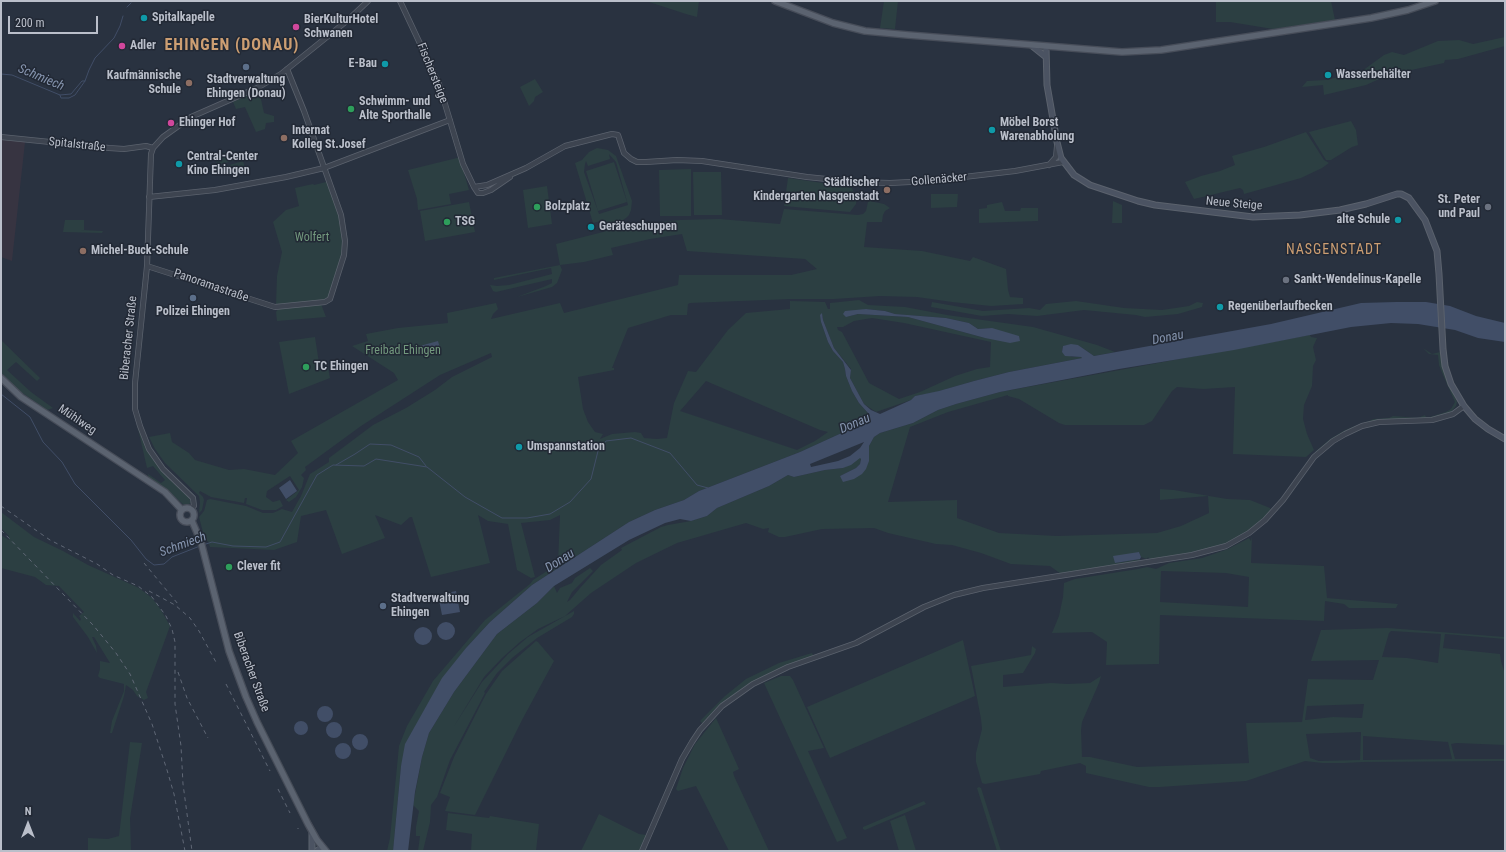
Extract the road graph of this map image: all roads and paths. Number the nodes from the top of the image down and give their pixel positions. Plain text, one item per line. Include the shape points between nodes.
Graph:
1 (368, 1) edge
2 (400, 1) edge
3 (775, 1) edge
4 (1436, 1) edge
5 (1031, 45) junction
6 (1046, 47) junction
7 (1046, 57) junction
8 (287, 70) junction
9 (450, 120) junction
10 (1, 137) edge
11 (1057, 142) junction
12 (153, 148) junction
13 (1063, 162) junction
14 (1048, 166) junction
15 (325, 168) junction
16 (516, 172) joint
17 (149, 197) junction
18 (147, 266) junction
19 (1, 378) edge
20 (1464, 406) junction
21 (1505, 440) edge
22 (191, 509) junction
23 (182, 510) junction
24 (192, 520) junction
25 (312, 832) junction
26 (318, 849) edge
27 (642, 851) edge

1 - 8 street
2 - 9 street, Fischersteige via 439,84
3 - 5 main road via 833,23 865,30
4 - 6 main road via 1370,18 1161,50 1122,52
5 - 6 main road
5 - 7 main road
6 - 7 main road, Neue Steige
7 - 11 main road, Neue Steige via 1047,85
8 - 12 street via 256,88 191,117 163,137
8 - 15 street
9 - 15 street
9 - 16 street, Fischersteige via 463,164 475,189 481,193 487,192
10 - 12 street, Spitalstraße via 109,148
11 - 13 main road, Neue Steige
11 - 14 street via 1056,158
12 - 17 street, Biberacher Straße
13 - 14 street, Gollenäcker
13 - 20 main road, Neue Steige via 1074,175 1090,185 1138,201 1239,216 1276,217 1340,210 1392,195 1401,194 1409,198 1420,211 1433,238 1438,263 1443,350 1448,375
14 - 16 street, Gollenäcker via 909,183 856,182 702,161 637,162 624,153 616,134 565,146
15 - 17 street via 215,190
15 - 18 street, Panoramastraße via 341,215 345,241 344,255 330,298 325,302 275,306
17 - 18 street, Biberacher Straße
18 - 22 street, Biberacher Straße via 135,383 135,408 149,448 164,469 193,498 194,506
19 - 23 main road, Mühlweg via 22,397 165,492
20 - 21 main road via 1475,419
20 - 27 street via 1453,414 1432,420 1379,422 1362,426 1333,441 1314,457 1265,520 1226,546 1192,555 954,595 924,607 856,642 788,667 753,684 722,706 692,742
22 - 23 main road
22 - 24 main road via 194,516
23 - 24 main road via 179,514 182,521 187,523
24 - 25 main road, Biberacher Straße via 202,545 224,633 237,672 255,717
25 - 26 main road, Biberacher Straße
25 - 26 main road

